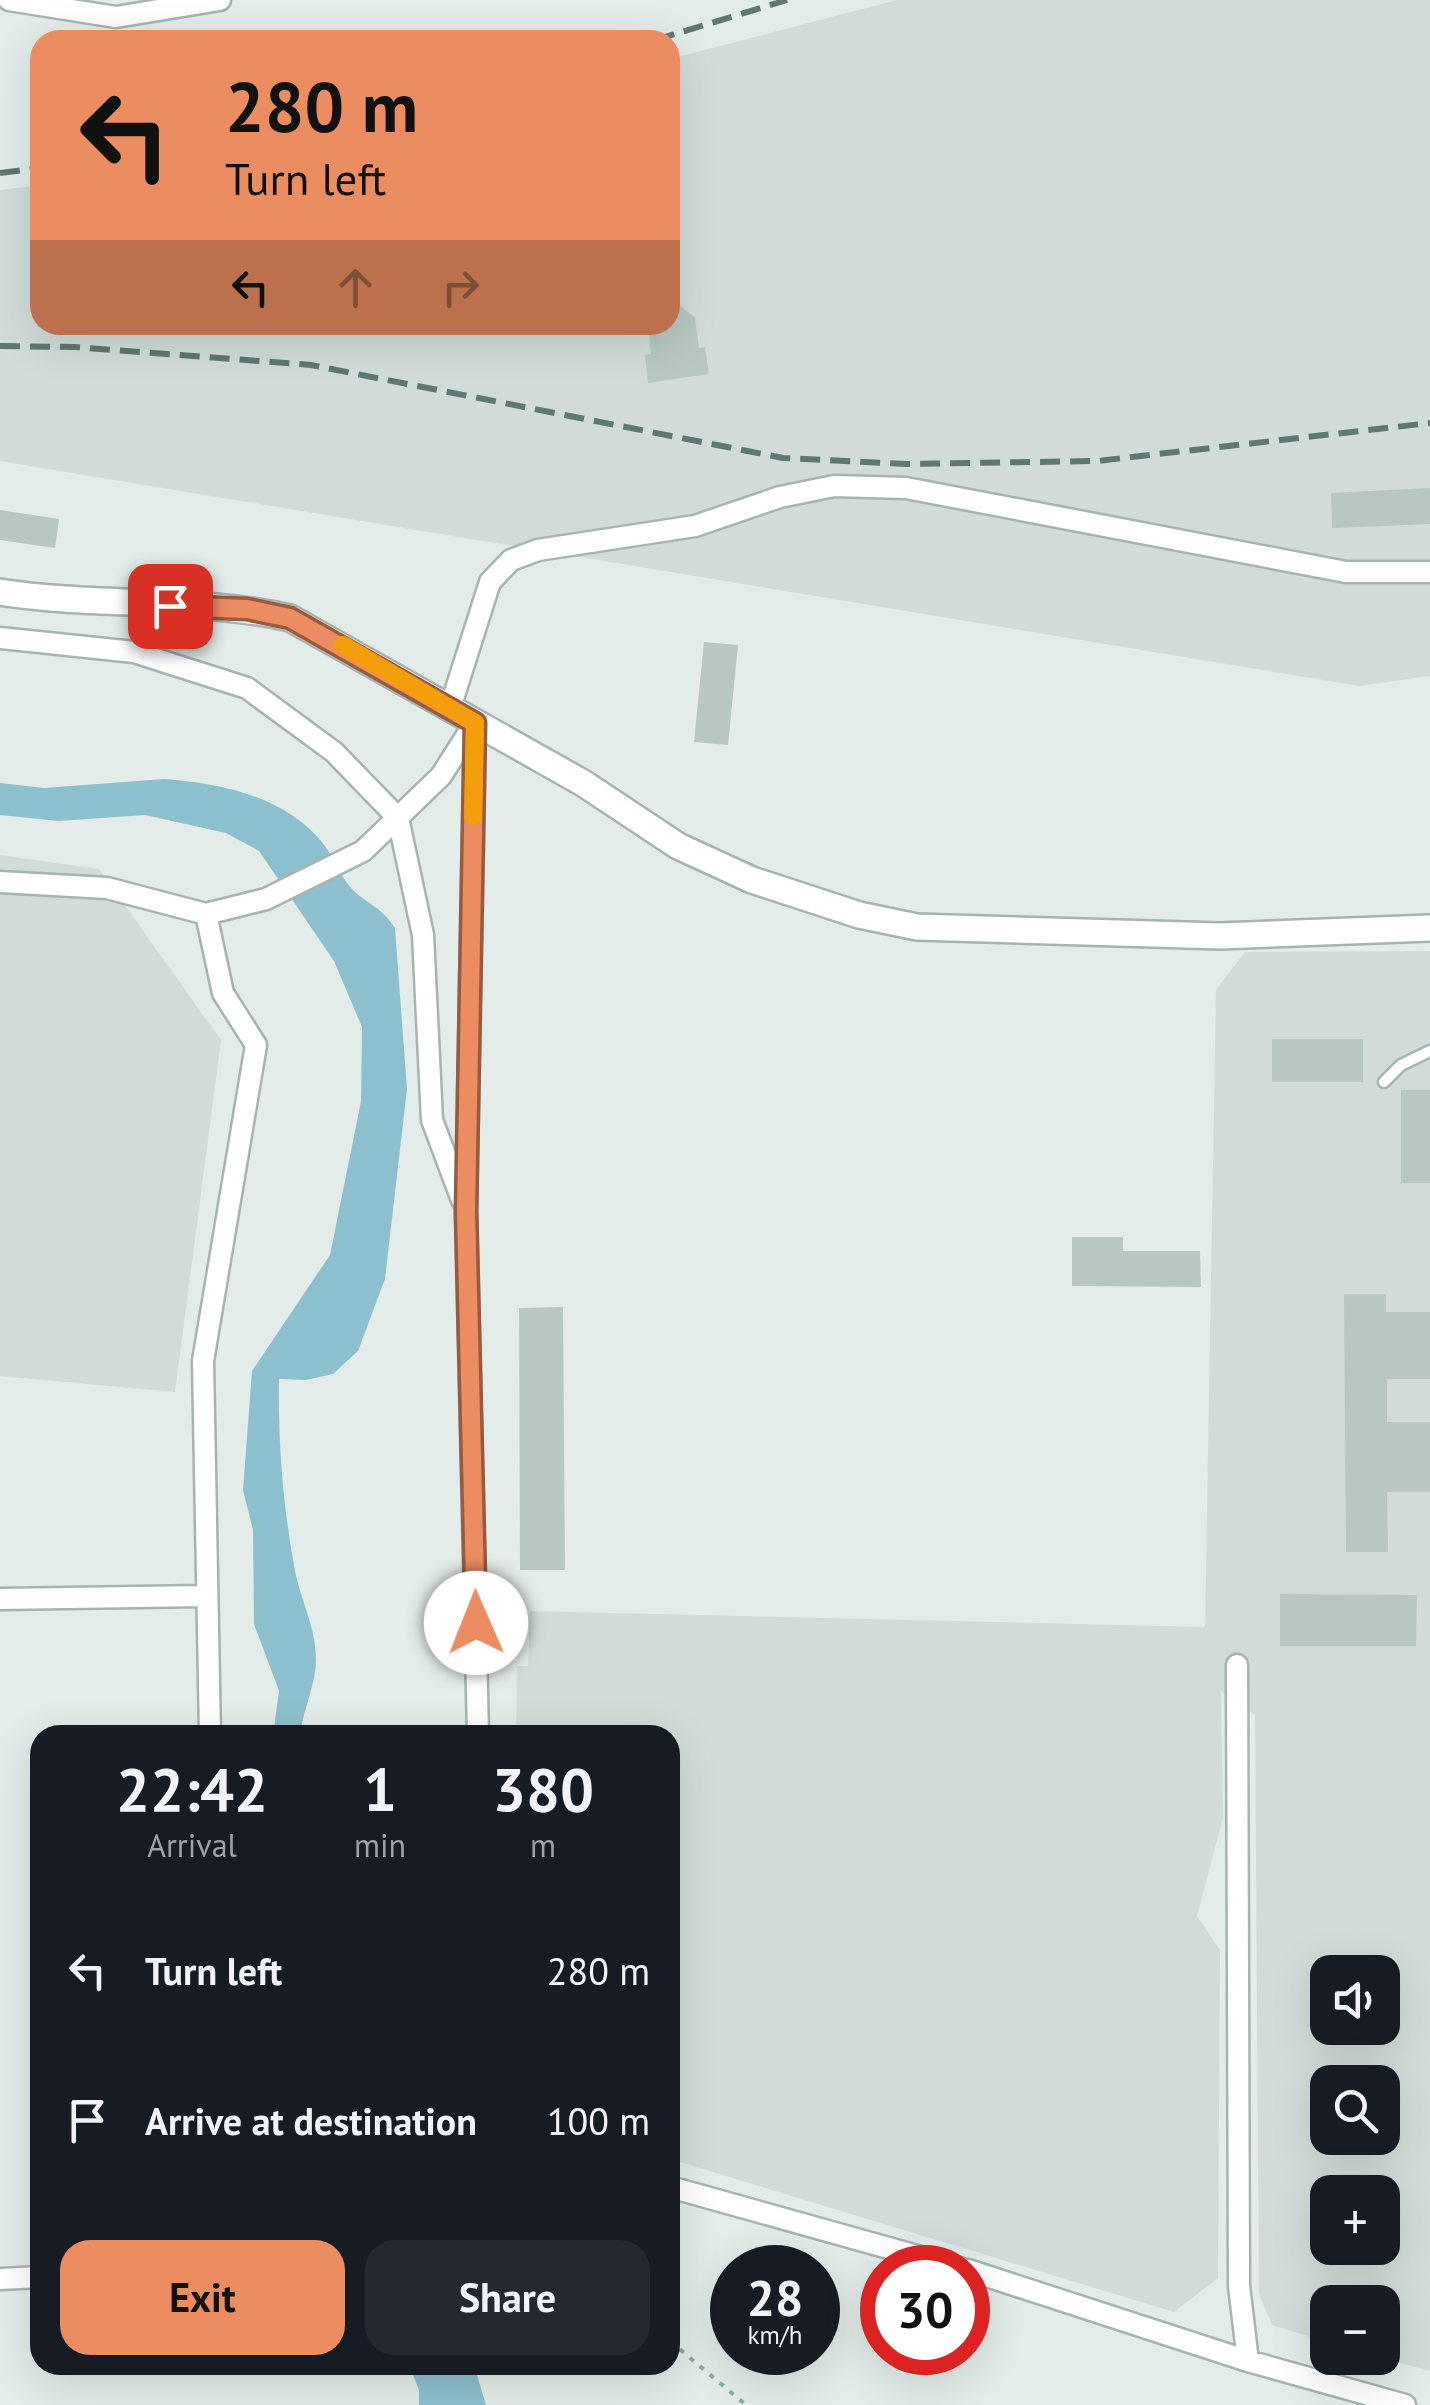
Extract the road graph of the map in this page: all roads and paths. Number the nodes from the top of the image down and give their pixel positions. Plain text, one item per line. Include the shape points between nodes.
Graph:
1 (9, 0) edge
2 (220, 0) edge
3 (1430, 572) edge
4 (0, 592) edge
5 (0, 638) edge
6 (450, 708) junction
7 (475, 723) junction
8 (398, 818) junction
9 (0, 882) edge
10 (206, 914) junction
11 (1430, 928) edge
12 (1430, 1051) edge
13 (1384, 1082) dead end
14 (466, 1211) junction
15 (204, 1596) junction
16 (0, 1599) edge
17 (1237, 1666) dead end
18 (210, 1725) edge
19 (478, 1725) edge
20 (680, 2190) edge
21 (878, 2245) edge
22 (990, 2277) edge
23 (30, 2278) edge
24 (0, 2279) edge
25 (680, 2349) edge
26 (1248, 2362) junction
27 (746, 2405) edge
28 (1405, 2405) edge

1 - 2 street via 116,17
3 - 6 street via 1346,572 906,488 834,486 695,526 511,560 490,582
4 - 6 street via 247,609 290,618
5 - 8 street via 134,652 247,688 334,752
6 - 7 street
7 - 8 street via 441,776
7 - 11 street via 678,846 752,880 859,916 916,927 1220,936
7 - 14 street
8 - 10 street via 363,851 266,900
8 - 14 street via 423,935 432,1120
9 - 10 street via 107,888
10 - 15 street via 224,993 256,1045 203,1361
12 - 13 lane
14 - 19 street
15 - 16 street
15 - 18 street
17 - 26 street via 1239,2286
20 - 21 street
22 - 26 street
23 - 24 street
25 - 27 path
26 - 28 street

